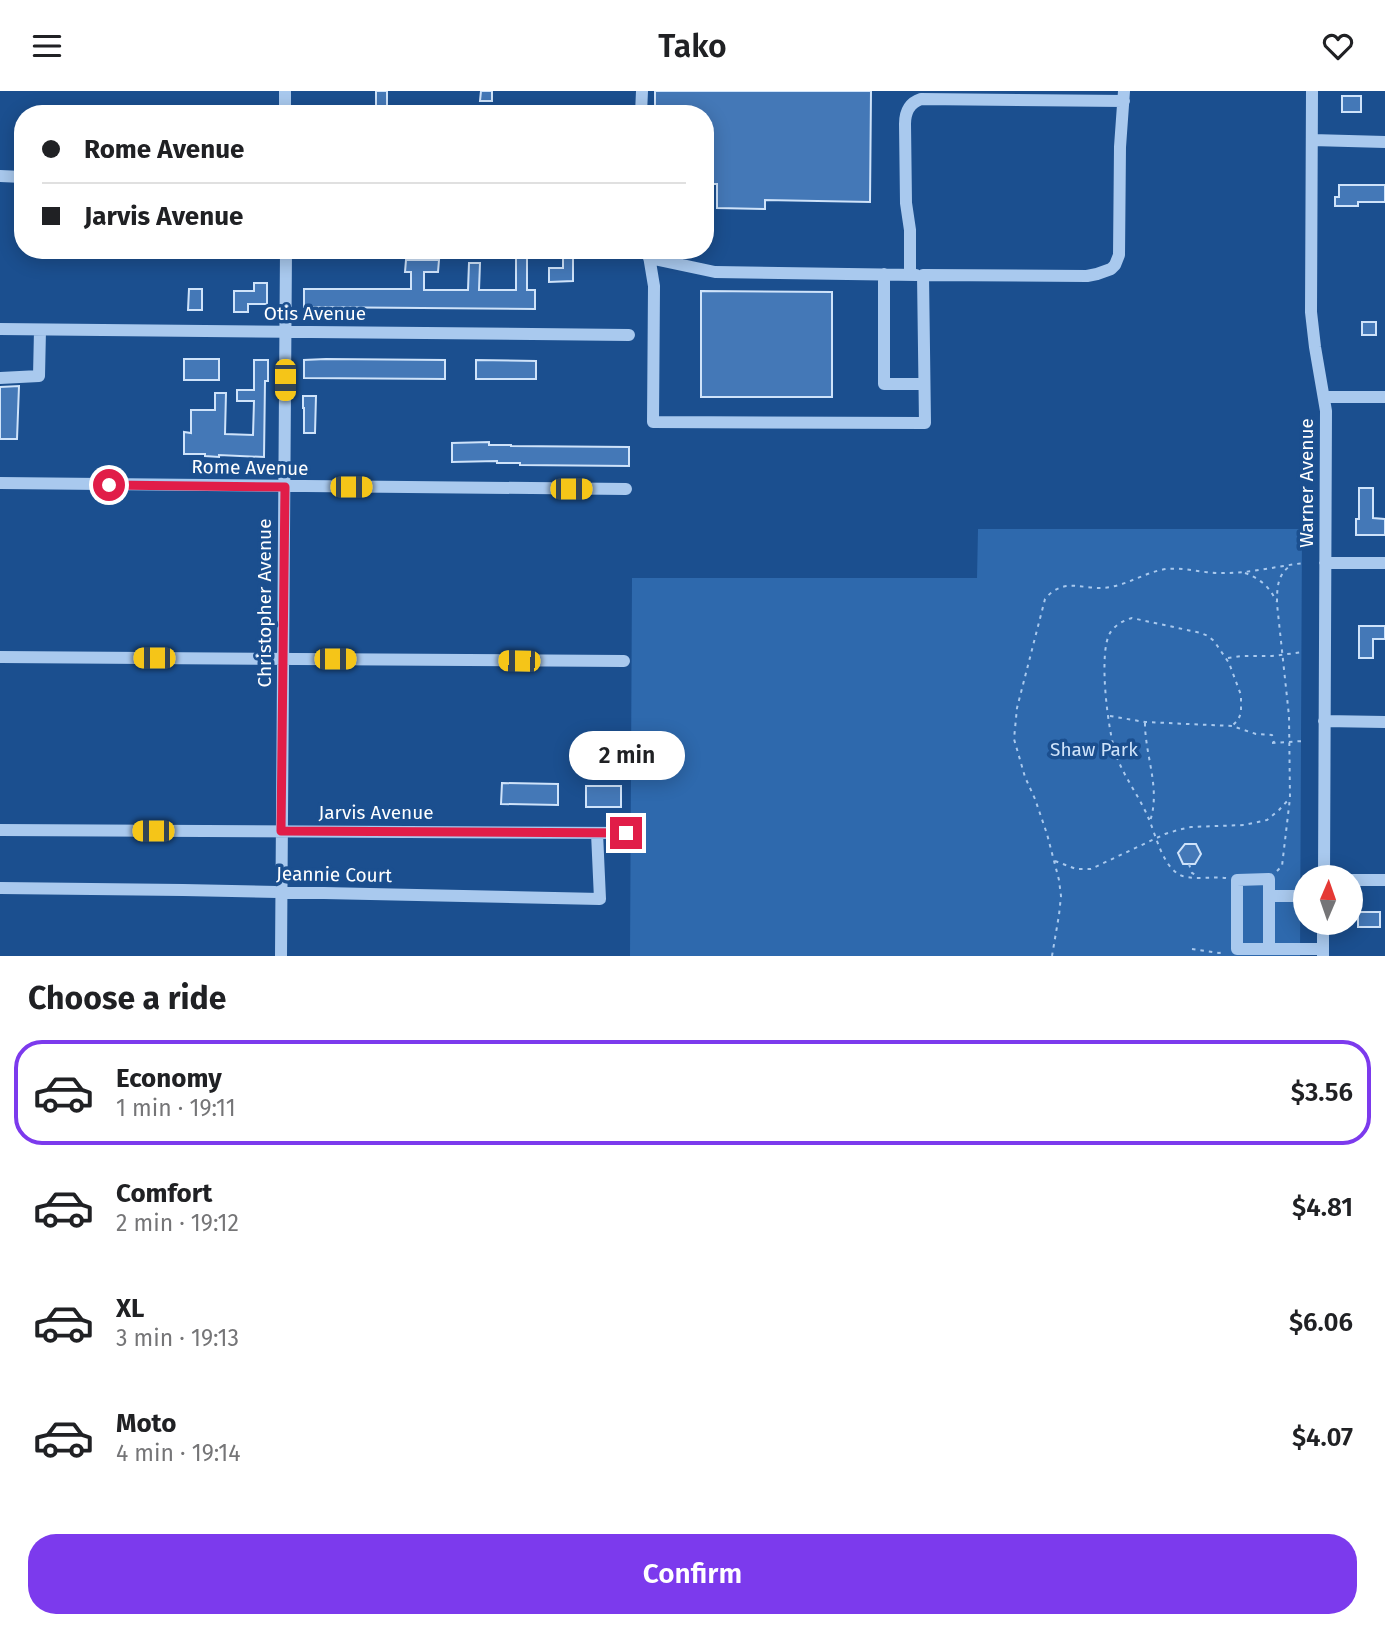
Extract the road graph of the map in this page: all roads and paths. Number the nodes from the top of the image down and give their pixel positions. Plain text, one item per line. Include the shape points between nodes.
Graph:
1 (1312, 91) edge
2 (1124, 96) edge
3 (1312, 140) junction
4 (1385, 142) edge
5 (286, 259) edge
6 (650, 259) edge
7 (667, 259) edge
8 (884, 274) junction
9 (910, 275) junction
10 (923, 275) junction
11 (0, 330) edge
12 (40, 330) junction
13 (285, 332) junction
14 (629, 335) dead end
15 (0, 378) edge
16 (924, 384) junction
17 (1324, 397) junction
18 (1385, 397) edge
19 (0, 484) edge
20 (285, 487) junction
21 (626, 489) dead end
22 (1304, 563) dead end
23 (1325, 563) junction
24 (1385, 563) edge
25 (1294, 564) junction
26 (1241, 573) junction
27 (1277, 604) junction
28 (1304, 652) dead end
29 (1283, 654) junction
30 (0, 657) edge
31 (1227, 658) junction
32 (283, 659) junction
33 (624, 661) dead end
34 (1109, 715) junction
35 (1324, 721) junction
36 (1145, 722) junction
37 (1385, 722) edge
38 (1232, 726) junction
39 (1303, 741) dead end
40 (1290, 742) junction
41 (1290, 798) junction
42 (1150, 821) junction
43 (0, 830) edge
44 (281, 831) junction
45 (597, 833) junction
46 (626, 833) dead end
47 (1157, 838) junction
48 (1054, 860) junction
49 (1189, 864) dead end
50 (1324, 865) edge
51 (1200, 877) junction
52 (1269, 879) junction
53 (1237, 880) junction
54 (1363, 880) edge
55 (1385, 880) edge
56 (0, 888) edge
57 (281, 893) junction
58 (1269, 896) junction
59 (1293, 896) edge
60 (1323, 935) edge
61 (1192, 949) dead end
62 (1237, 949) junction
63 (1269, 949) junction
64 (1323, 953) edge
65 (281, 956) edge
66 (1052, 956) edge

1 - 3 street, Warner Avenue
2 - 9 street via 921,99 911,104 905,116
2 - 10 street via 1120,248 1111,269 1087,275
3 - 4 street
3 - 17 street, Warner Avenue via 1311,312
5 - 13 street, Christopher Avenue
6 - 16 street via 654,286 653,422 925,423
7 - 8 street via 715,272
8 - 9 street
8 - 16 street via 884,384
9 - 10 street
10 - 16 street
11 - 12 street, Otis Avenue
12 - 13 street, Otis Avenue
12 - 15 street via 39,376
13 - 14 street, Otis Avenue
13 - 20 street, Christopher Avenue
17 - 18 street
17 - 23 street, Warner Avenue
19 - 20 street, Rome Avenue
20 - 21 street, Rome Avenue
20 - 32 street, Christopher Avenue
22 - 25 path
23 - 24 street
23 - 35 street, Warner Avenue
25 - 26 path
25 - 27 path via 1280,577
26 - 27 path via 1265,585
26 - 48 path via 1168,569 1112,587 1063,586 1045,599 1017,708 1014,739
27 - 29 path
28 - 29 path
29 - 31 path
29 - 40 path
30 - 32 street
31 - 34 path via 1205,634 1127,619 1111,632 1107,646
31 - 38 path via 1242,701 1240,717
32 - 33 street
32 - 44 street, Christopher Avenue
34 - 36 path
34 - 42 path via 1118,758
35 - 37 street
35 - 50 street, Warner Avenue
36 - 38 path
36 - 42 path via 1154,796
38 - 40 path via 1270,734 1273,743
39 - 40 path
40 - 41 path
41 - 47 path via 1264,821 1191,827
41 - 52 path via 1282,866
42 - 47 path
43 - 44 street, Jarvis Avenue
44 - 45 street, Jarvis Avenue
44 - 57 street, Christopher Avenue
45 - 46 street, Jarvis Avenue
45 - 57 street, Jeannie Court via 600,899
47 - 48 path via 1091,869 1076,869
47 - 51 path via 1175,871 1185,877
48 - 66 path via 1061,897
49 - 51 path via 1192,873
51 - 53 path
52 - 53 street
52 - 58 street
53 - 62 street
54 - 55 street
56 - 57 street, Jeannie Court
57 - 65 street, Christopher Avenue
58 - 59 street
58 - 63 street
60 - 64 street
61 - 62 path via 1219,953
62 - 63 street
63 - 64 street

